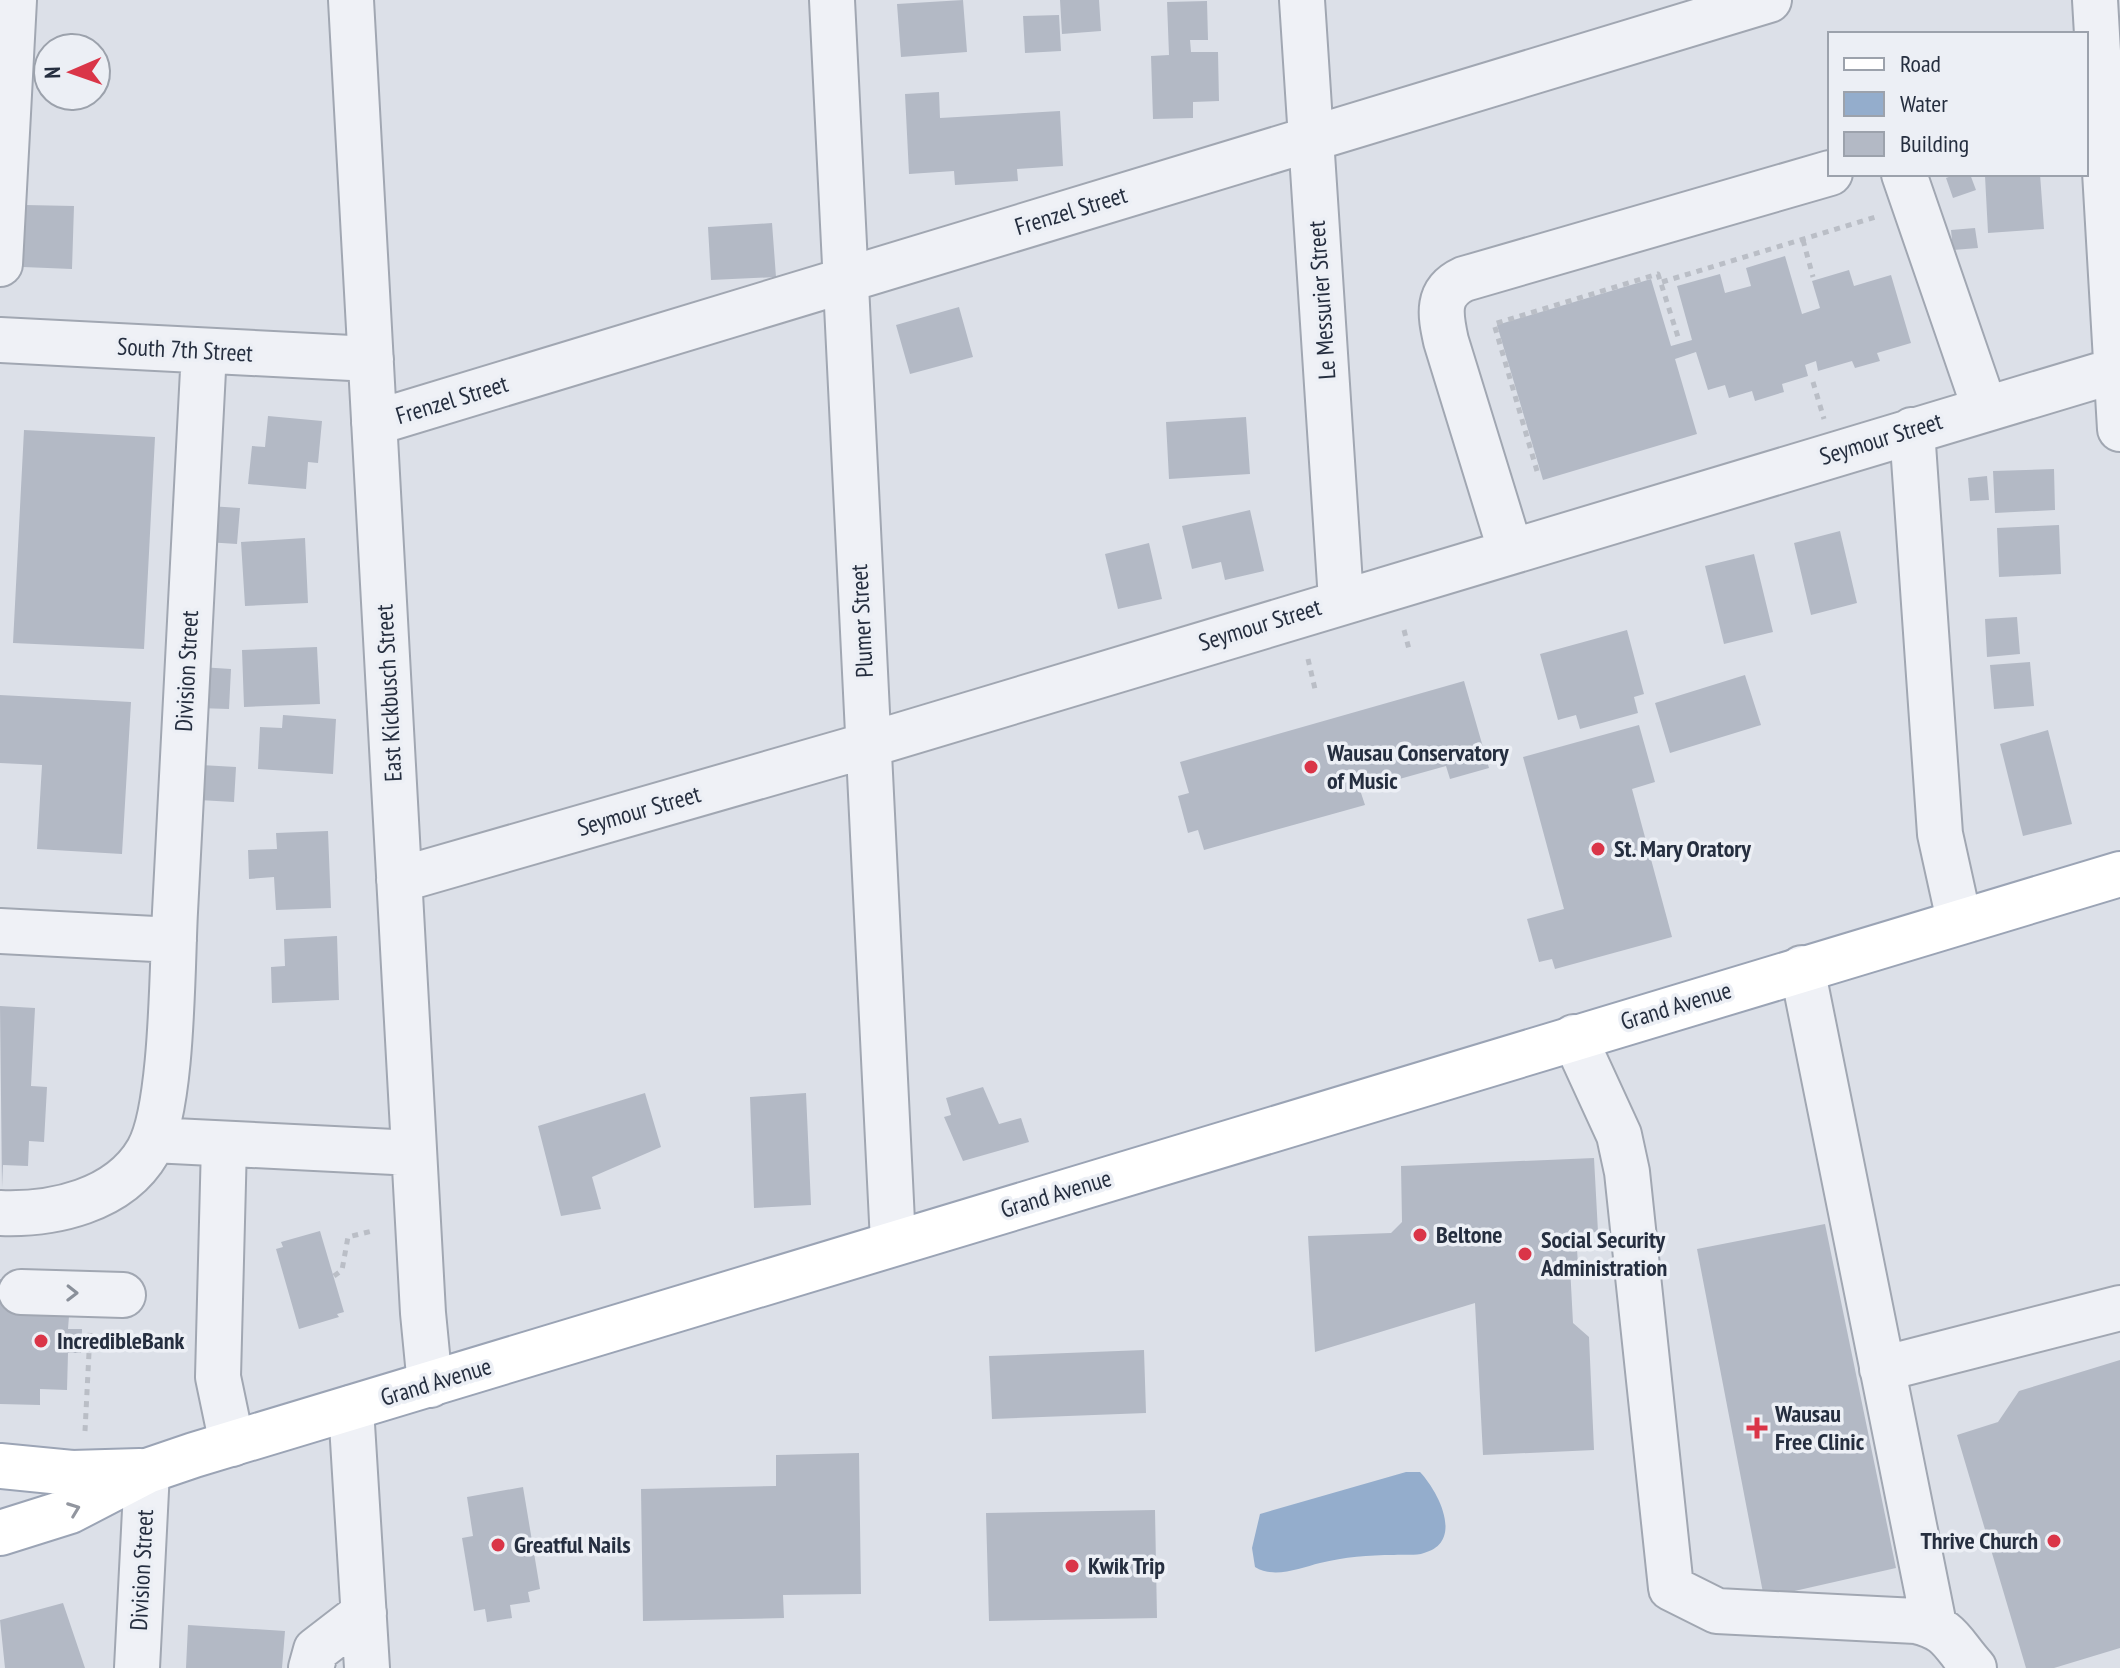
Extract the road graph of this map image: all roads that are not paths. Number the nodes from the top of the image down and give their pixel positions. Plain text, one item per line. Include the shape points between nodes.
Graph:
1 (14, 0) edge
2 (351, 0) edge
3 (832, 0) edge
4 (1302, 0) edge
5 (1769, 0) edge
6 (2095, 0) edge
7 (1311, 138) junction
8 (1828, 174) edge
9 (1905, 176) edge
10 (0, 264) edge
11 (846, 280) junction
12 (0, 340) edge
13 (204, 351) junction
14 (371, 359) junction
15 (2118, 370) edge
16 (1985, 409) junction
17 (374, 423) junction
18 (2120, 429) edge
19 (1912, 430) junction
20 (1510, 549) junction
21 (1341, 600) junction
22 (868, 745) junction
23 (2120, 874) edge
24 (399, 880) junction
25 (1959, 920) junction
26 (0, 931) edge
27 (174, 940) junction
28 (1802, 968) junction
29 (1574, 1037) junction
30 (153, 1140) junction
31 (224, 1144) junction
32 (414, 1153) junction
33 (0, 1213) edge
34 (893, 1242) junction
35 (21, 1292) dead end
36 (123, 1295) dead end
37 (2120, 1308) edge
38 (1882, 1369) junction
39 (430, 1385) junction
40 (351, 1408) junction
41 (232, 1444) junction
42 (0, 1466) edge
43 (147, 1471) junction
44 (0, 1533) edge
45 (364, 1613) junction
46 (1934, 1625) junction
47 (137, 1668) edge
48 (311, 1668) edge
49 (367, 1668) edge
50 (1974, 1668) edge

1 - 10 street
2 - 14 street, East Kickbusch Street
3 - 11 street, Plumer Street
4 - 7 street, Le Messurier Street
5 - 7 street, Frenzel Street
6 - 15 street
7 - 11 street, Frenzel Street
7 - 21 street, Le Messurier Street
8 - 20 street via 1464,279 1445,293 1441,309 1446,341
9 - 16 street
11 - 17 street, Frenzel Street
11 - 22 street, Plumer Street
12 - 13 street, South 7th Street
13 - 14 street, South 7th Street
13 - 27 street, Division Street
14 - 17 street, East Kickbusch Street
15 - 16 street, Seymour Street
15 - 18 street
16 - 19 street, Seymour Street
17 - 24 street, East Kickbusch Street
19 - 20 street, Seymour Street
19 - 25 street via 1940,834
20 - 21 street, Seymour Street
21 - 22 street, Seymour Street
22 - 24 street, Seymour Street
22 - 34 street, Plumer Street
23 - 25 main road, Grand Avenue
24 - 32 street, East Kickbusch Street
25 - 28 main road, Grand Avenue
26 - 27 street
27 - 30 street, Division Street via 162,1110
28 - 29 main road, Grand Avenue
28 - 38 street
29 - 34 main road, Grand Avenue
29 - 46 street via 1619,1135 1627,1172 1671,1588 1717,1611
30 - 31 street
30 - 33 street via 126,1176 78,1204 44,1214
31 - 32 street
31 - 41 street via 218,1377
32 - 39 street, East Kickbusch Street
34 - 39 main road, Grand Avenue
35 -> 36 street
37 - 38 street
38 - 46 street
39 - 40 main road, Grand Avenue
40 - 41 main road, Grand Avenue
40 - 45 street
41 - 43 main road, Grand Avenue
42 - 43 main road via 72,1473
44 -> 43 main road, Grand Avenue via 80,1507
43 - 47 street, Division Street
45 - 48 street via 316,1650
45 - 49 street
46 - 50 street

